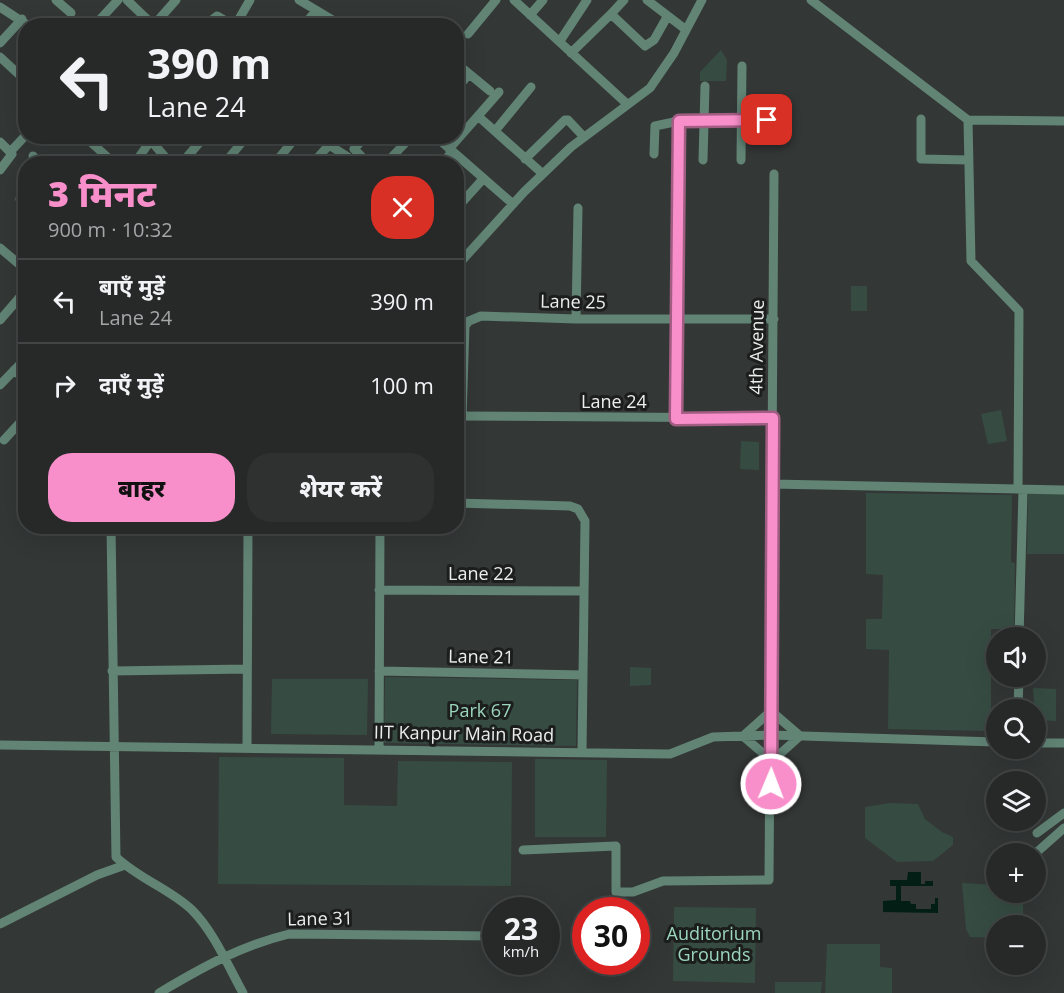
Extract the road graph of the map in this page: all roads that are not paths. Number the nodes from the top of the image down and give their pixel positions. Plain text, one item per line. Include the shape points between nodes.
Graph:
1 (56, 0) edge
2 (118, 0) edge
3 (128, 0) edge
4 (176, 0) edge
5 (250, 0) edge
6 (299, 0) edge
7 (496, 0) edge
8 (514, 0) edge
9 (543, 0) edge
10 (587, 0) edge
11 (624, 0) edge
12 (647, 0) edge
13 (702, 0) edge
14 (811, 0) edge
15 (0, 7) edge
16 (316, 11) junction
17 (71, 13) dead end
18 (611, 14) junction
19 (531, 15) junction
20 (667, 17) junction
21 (19, 18) edge
22 (101, 18) edge
23 (146, 18) edge
24 (159, 18) edge
25 (239, 18) edge
26 (310, 18) edge
27 (329, 18) edge
28 (18, 28) edge
29 (685, 29) junction
30 (468, 34) dead end
31 (560, 41) junction
32 (0, 43) edge
33 (571, 53) junction
34 (0, 57) edge
35 (742, 66) dead end
36 (464, 70) edge
37 (18, 74) edge
38 (469, 74) junction
39 (464, 79) edge
40 (705, 86) dead end
41 (531, 87) dead end
42 (627, 103) junction
43 (478, 117) junction
44 (774, 119) dead end
45 (921, 119) dead end
46 (968, 120) junction
47 (679, 121) junction
48 (1064, 121) edge
49 (704, 122) junction
50 (742, 122) junction
51 (495, 131) junction
52 (464, 134) edge
53 (584, 137) junction
54 (0, 142) edge
55 (18, 144) edge
56 (92, 144) edge
57 (156, 144) edge
58 (198, 144) edge
59 (240, 144) edge
60 (290, 144) edge
61 (359, 144) edge
62 (404, 144) edge
63 (444, 144) edge
64 (455, 144) edge
65 (450, 150) junction
66 (11, 151) junction
67 (654, 154) dead end
68 (103, 156) edge
69 (165, 156) edge
70 (188, 156) edge
71 (231, 156) edge
72 (281, 156) edge
73 (319, 156) edge
74 (346, 156) edge
75 (349, 156) edge
76 (393, 156) edge
77 (446, 156) edge
78 (457, 156) edge
79 (525, 159) junction
80 (703, 160) dead end
81 (741, 160) dead end
82 (969, 160) junction
83 (464, 162) edge
84 (0, 170) edge
85 (543, 174) junction
86 (774, 174) dead end
87 (483, 179) junction
88 (464, 200) edge
89 (513, 204) junction
90 (578, 208) dead end
91 (0, 248) edge
92 (464, 258) edge
93 (18, 263) edge
94 (18, 297) edge
95 (3, 309) edge
96 (576, 319) junction
97 (677, 319) junction
98 (774, 319) junction
99 (0, 321) edge
100 (464, 336) edge
101 (18, 366) edge
102 (14, 370) junction
103 (18, 374) edge
104 (0, 385) edge
105 (464, 417) edge
106 (773, 418) junction
107 (676, 419) junction
108 (18, 425) edge
109 (4, 440) dead end
110 (772, 484) junction
111 (1020, 489) junction
112 (1064, 490) edge
113 (464, 503) edge
114 (111, 534) edge
115 (248, 534) edge
116 (380, 534) edge
117 (379, 590) junction
118 (583, 591) junction
119 (1019, 627) edge
120 (248, 669) junction
121 (112, 671) junction
122 (379, 671) junction
123 (583, 675) junction
124 (771, 711) junction
125 (771, 735) junction
126 (743, 736) junction
127 (800, 736) junction
128 (986, 742) edge
129 (1046, 743) edge
130 (1064, 743) edge
131 (0, 746) edge
132 (112, 746) junction
133 (247, 748) junction
134 (379, 749) junction
135 (582, 752) junction
136 (772, 761) junction
137 (1064, 813) edge
138 (1064, 828) edge
139 (1037, 833) dead end
140 (1046, 844) edge
141 (523, 850) dead end
142 (125, 865) junction
143 (0, 924) edge
144 (482, 936) edge
145 (222, 956) junction
146 (159, 993) edge
147 (243, 993) edge

1 - 17 street
2 - 22 street
3 - 23 street
4 - 24 street
5 - 25 street
6 - 16 street
7 - 30 street
8 - 19 street
9 - 19 street
10 - 31 street
11 - 18 street
12 - 20 street
13 - 29 street
14 - 46 street
15 - 21 street
16 - 26 street
16 - 27 street
18 - 20 street via 645,46 654,40
18 - 33 street
19 - 31 street
20 - 29 street
28 - 32 street
29 - 42 street via 650,88
31 - 33 street
33 - 42 street
34 - 37 street
35 - 50 street
36 - 38 street
38 - 39 street
38 - 43 street via 494,91
40 - 49 street
41 - 51 street
42 - 53 street
43 - 51 street
43 - 52 street
44 - 50 street
45 - 82 street via 921,159
46 - 48 street
46 - 82 street
47 - 49 street
47 - 67 street via 655,126
47 - 97 street
49 - 50 street
49 - 80 street
50 - 81 street
51 - 79 street
53 - 79 street via 565,120
53 - 85 street
54 - 66 street
55 - 66 street
56 - 68 street
57 - 69 street
58 - 70 street
59 - 71 street
60 - 72 street
61 - 75 street
62 - 76 street
63 - 65 street
64 - 65 street
65 - 77 street
65 - 78 street
66 - 84 street via 12,157
73 - 74 street via 329,145
79 - 85 street
82 - 111 street via 971,261 1019,311
83 - 87 street
85 - 89 street
86 - 98 street, 4th Avenue
87 - 88 street
87 - 89 street
89 - 92 street
90 - 96 street
91 - 93 street
94 - 95 street
95 - 99 street
96 - 97 street, Lane 25
96 - 100 street, Lane 25 via 481,316 469,321
97 - 98 street, Lane 25
97 - 107 street
98 - 106 street, 4th Avenue
101 - 102 street
102 - 103 street
102 - 104 street
105 - 107 street, Lane 24
106 - 107 street, Lane 24
106 - 110 street, 4th Avenue
108 - 109 street
110 - 111 street
110 - 124 street, 4th Avenue
111 - 112 street
111 - 119 street
113 - 118 street via 578,509 585,521
114 - 121 street
115 - 120 street
116 - 117 street
117 - 118 street, Lane 22
117 - 122 street
118 - 123 street
120 - 121 street
120 - 133 street
121 - 132 street
122 - 123 street, Lane 21
122 - 134 street
123 - 135 street
124 - 125 street, 4th Avenue
124 - 126 street
124 - 127 street
125 - 126 street, IIT Kanpur Main Road
125 - 127 street, IIT Kanpur Main Road
125 - 136 street, 4th Avenue
126 - 135 street, IIT Kanpur Main Road via 713,737 670,754
126 - 136 street
127 - 128 street, IIT Kanpur Main Road
127 - 136 street
129 - 130 street
131 - 132 street, IIT Kanpur Main Road
132 - 133 street, IIT Kanpur Main Road
132 - 142 street via 116,857
133 - 134 street, IIT Kanpur Main Road
134 - 135 street, IIT Kanpur Main Road
136 - 141 street, 4th Avenue via 770,880 663,880 633,892 616,892 616,846
137 - 139 street
138 - 140 street
142 - 143 street
142 - 145 street via 192,910
144 - 145 street, Lane 31 via 289,934
145 - 146 street, Lane 31
145 - 147 street

